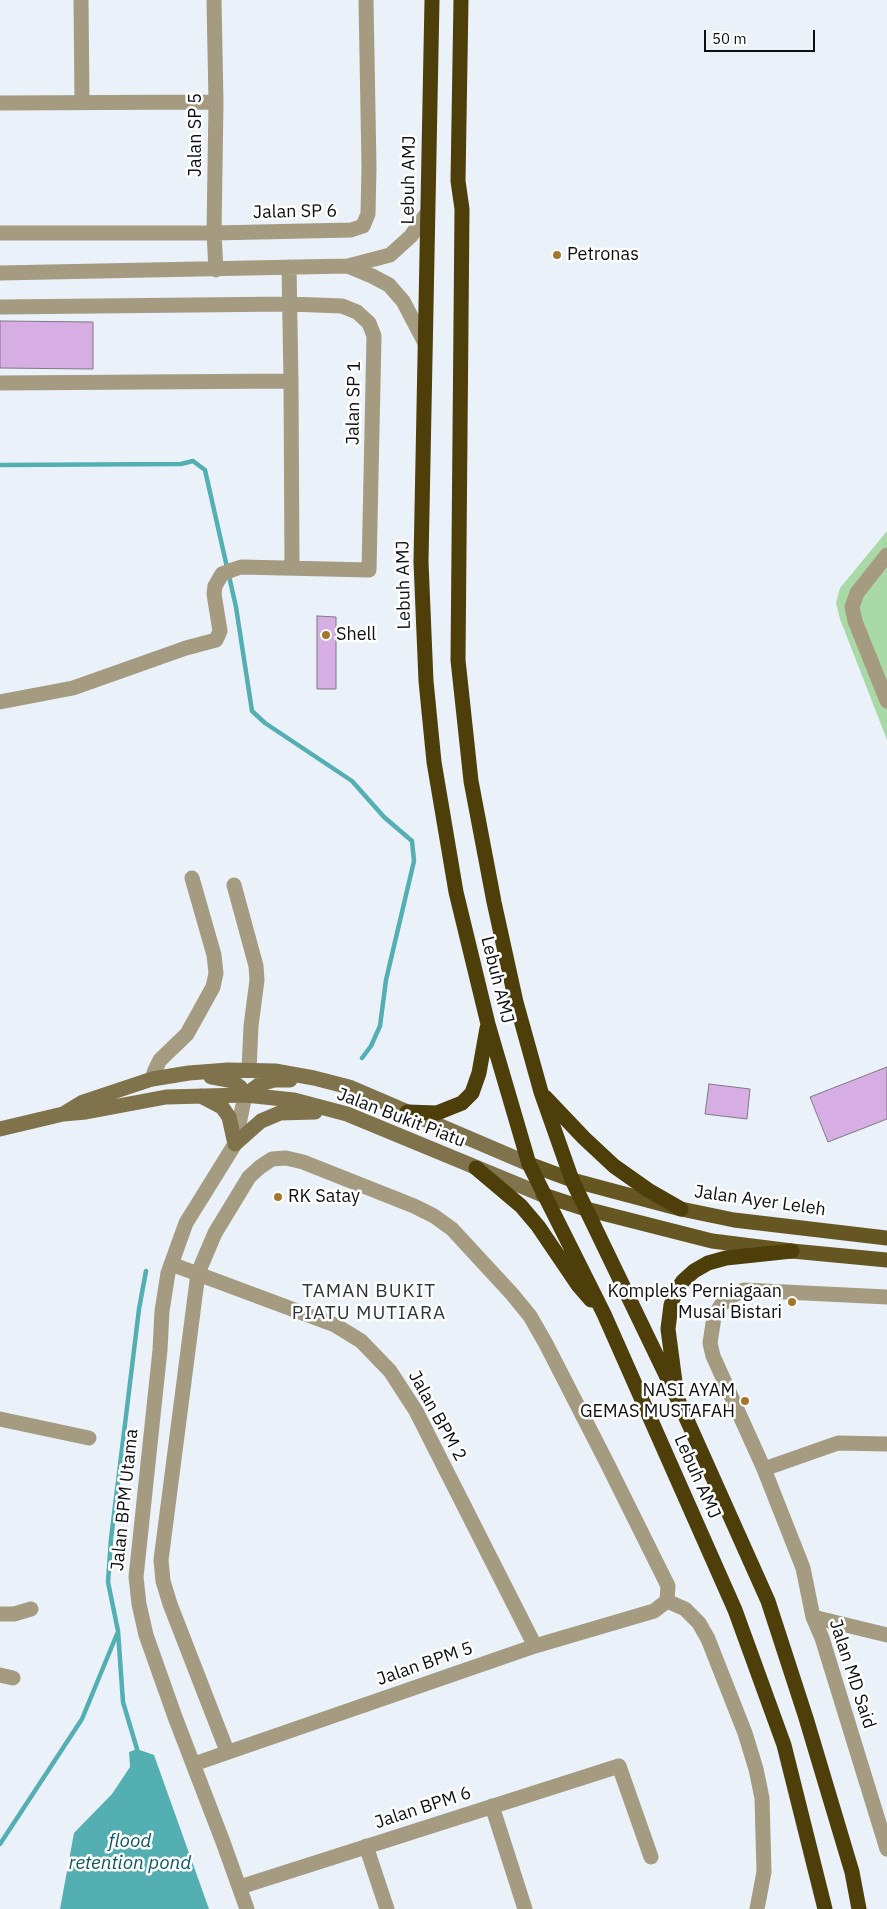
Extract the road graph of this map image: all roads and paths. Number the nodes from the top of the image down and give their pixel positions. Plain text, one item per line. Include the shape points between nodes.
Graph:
1 (81, 0) edge
2 (214, 0) edge
3 (366, 0) edge
4 (432, 0) edge
5 (460, 0) edge
6 (82, 101) junction
7 (0, 102) edge
8 (216, 102) junction
9 (427, 213) junction
10 (0, 233) edge
11 (214, 233) junction
12 (348, 266) junction
13 (289, 267) junction
14 (216, 270) junction
15 (0, 273) edge
16 (290, 304) junction
17 (0, 307) edge
18 (425, 343) junction
19 (291, 381) junction
20 (0, 383) edge
21 (887, 555) edge
22 (292, 568) junction
23 (887, 701) edge
24 (0, 702) edge
25 (192, 878) dead end
26 (234, 885) dead end
27 (488, 1024) junction
28 (249, 1070) junction
29 (190, 1074) junction
30 (314, 1078) junction
31 (152, 1079) junction
32 (541, 1092) junction
33 (200, 1095) junction
34 (245, 1095) junction
35 (407, 1112) junction
36 (63, 1114) junction
37 (347, 1114) junction
38 (0, 1129) edge
39 (235, 1144) junction
40 (529, 1164) junction
41 (476, 1168) junction
42 (572, 1180) junction
43 (543, 1195) junction
44 (586, 1209) junction
45 (681, 1209) junction
46 (887, 1238) edge
47 (792, 1251) junction
48 (887, 1260) edge
49 (172, 1264) junction
50 (198, 1273) junction
51 (887, 1297) edge
52 (604, 1314) junction
53 (679, 1402) junction
54 (0, 1419) edge
55 (89, 1438) dead end
56 (887, 1444) edge
57 (764, 1469) junction
58 (667, 1601) junction
59 (31, 1609) dead end
60 (0, 1614) edge
61 (814, 1617) junction
62 (887, 1635) edge
63 (536, 1646) junction
64 (227, 1752) junction
65 (194, 1764) junction
66 (492, 1806) junction
67 (366, 1846) junction
68 (887, 1848) edge
69 (651, 1857) dead end
70 (240, 1887) junction
71 (247, 1909) edge
72 (387, 1909) edge
73 (526, 1909) edge
74 (757, 1909) edge
75 (825, 1909) edge
76 (859, 1909) edge

1 - 6 street
2 - 8 street, Jalan SP 5
3 - 11 street, Jalan SP 6 via 368,214 363,226 351,230
4 - 9 highway, Lebuh AMJ
5 - 32 highway, Lebuh AMJ via 458,181 462,209 458,660 473,791 516,1002
6 - 7 street
6 - 8 street
8 - 11 street, Jalan SP 5
9 - 12 street via 411,236 390,255
9 - 18 highway, Lebuh AMJ
10 - 11 street, Jalan SP 6
11 - 14 street, Jalan SP 5
12 - 13 street
12 - 18 street via 389,286 403,301
13 - 14 street
13 - 16 street
14 - 15 street
16 - 17 street, Jalan SP 1
16 - 19 street
16 - 22 street, Jalan SP 1 via 342,306 357,312 369,323 374,336 369,570
18 - 27 highway, Lebuh AMJ via 421,562 426,681 434,762 456,892
19 - 20 street
19 - 22 street
21 - 23 street via 857,593 852,607
22 - 24 street via 241,567 227,572 218,580 214,594 220,631 216,640 73,688
25 - 31 street via 214,955 215,980 194,1023 160,1060
26 - 28 street via 256,966
27 - 35 highway via 479,1074 472,1093 451,1109 437,1113
27 - 40 highway, Lebuh AMJ
28 - 29 main road, Jalan Bukit Piatu
28 - 30 main road, Jalan Bukit Piatu
29 - 31 main road, Jalan Bukit Piatu
29 - 34 main road via 232,1081
30 - 34 main road via 274,1080 260,1084
30 - 35 main road, Jalan Bukit Piatu via 349,1087
31 - 36 main road, Jalan Bukit Piatu via 83,1102
32 - 42 highway, Lebuh AMJ
32 - 45 highway via 614,1166
33 - 34 main road, Jalan Bukit Piatu
33 - 36 main road, Jalan Bukit Piatu via 166,1097
33 - 39 main road via 222,1107 229,1117
34 - 37 main road, Jalan Bukit Piatu via 294,1100
34 - 39 street, Jalan BPM Utama
35 - 40 main road, Jalan Bukit Piatu
36 - 38 main road, Jalan Bukit Piatu
37 - 39 main road via 280,1113 261,1121
37 - 41 main road, Jalan Bukit Piatu
39 - 49 street, Jalan BPM Utama via 186,1223
40 - 42 main road, Jalan Ayer Leleh
40 - 43 highway, Lebuh AMJ
41 - 43 main road, Jalan Bukit Piatu
41 - 52 highway via 521,1206 578,1285
42 - 44 highway, Lebuh AMJ
42 - 45 main road, Jalan Ayer Leleh
43 - 44 main road
43 - 52 highway, Lebuh AMJ
44 - 47 main road via 712,1241
44 - 53 highway, Lebuh AMJ
45 - 46 main road, Jalan Ayer Leleh via 734,1220
47 - 48 main road
47 - 53 highway via 726,1258 708,1263 683,1281 673,1299 668,1329
49 - 50 street, Jalan BPM 2
49 - 65 street, Jalan BPM Utama via 162,1311 136,1577 146,1635
50 - 58 street via 218,1227 244,1184 260,1166 272,1159 303,1162 414,1206 452,1229 530,1316 668,1586
50 - 63 street, Jalan BPM 2 via 335,1326 361,1341 390,1371 416,1411
50 - 64 street via 161,1560 170,1604
51 - 57 street, Jalan MD Said via 744,1290 721,1305 711,1331 713,1356
52 - 75 highway, Lebuh AMJ via 735,1610 784,1745
53 - 76 highway, Lebuh AMJ via 768,1601 849,1863
54 - 55 street
56 - 57 street via 838,1444
57 - 61 street, Jalan MD Said via 802,1568
58 - 63 street, Jalan BPM 5 via 654,1611
58 - 74 street via 685,1609 699,1623 708,1639 756,1769 762,1798 764,1863
59 - 60 street
61 - 62 street
61 - 68 street, Jalan MD Said
63 - 64 street, Jalan BPM 5
64 - 65 street, Jalan BPM 5
65 - 70 street, Jalan BPM Utama
66 - 67 street, Jalan BPM 6
66 - 69 street, Jalan BPM 6 via 618,1766
66 - 73 street
67 - 70 street, Jalan BPM 6
67 - 72 street
70 - 71 street, Jalan BPM Utama

